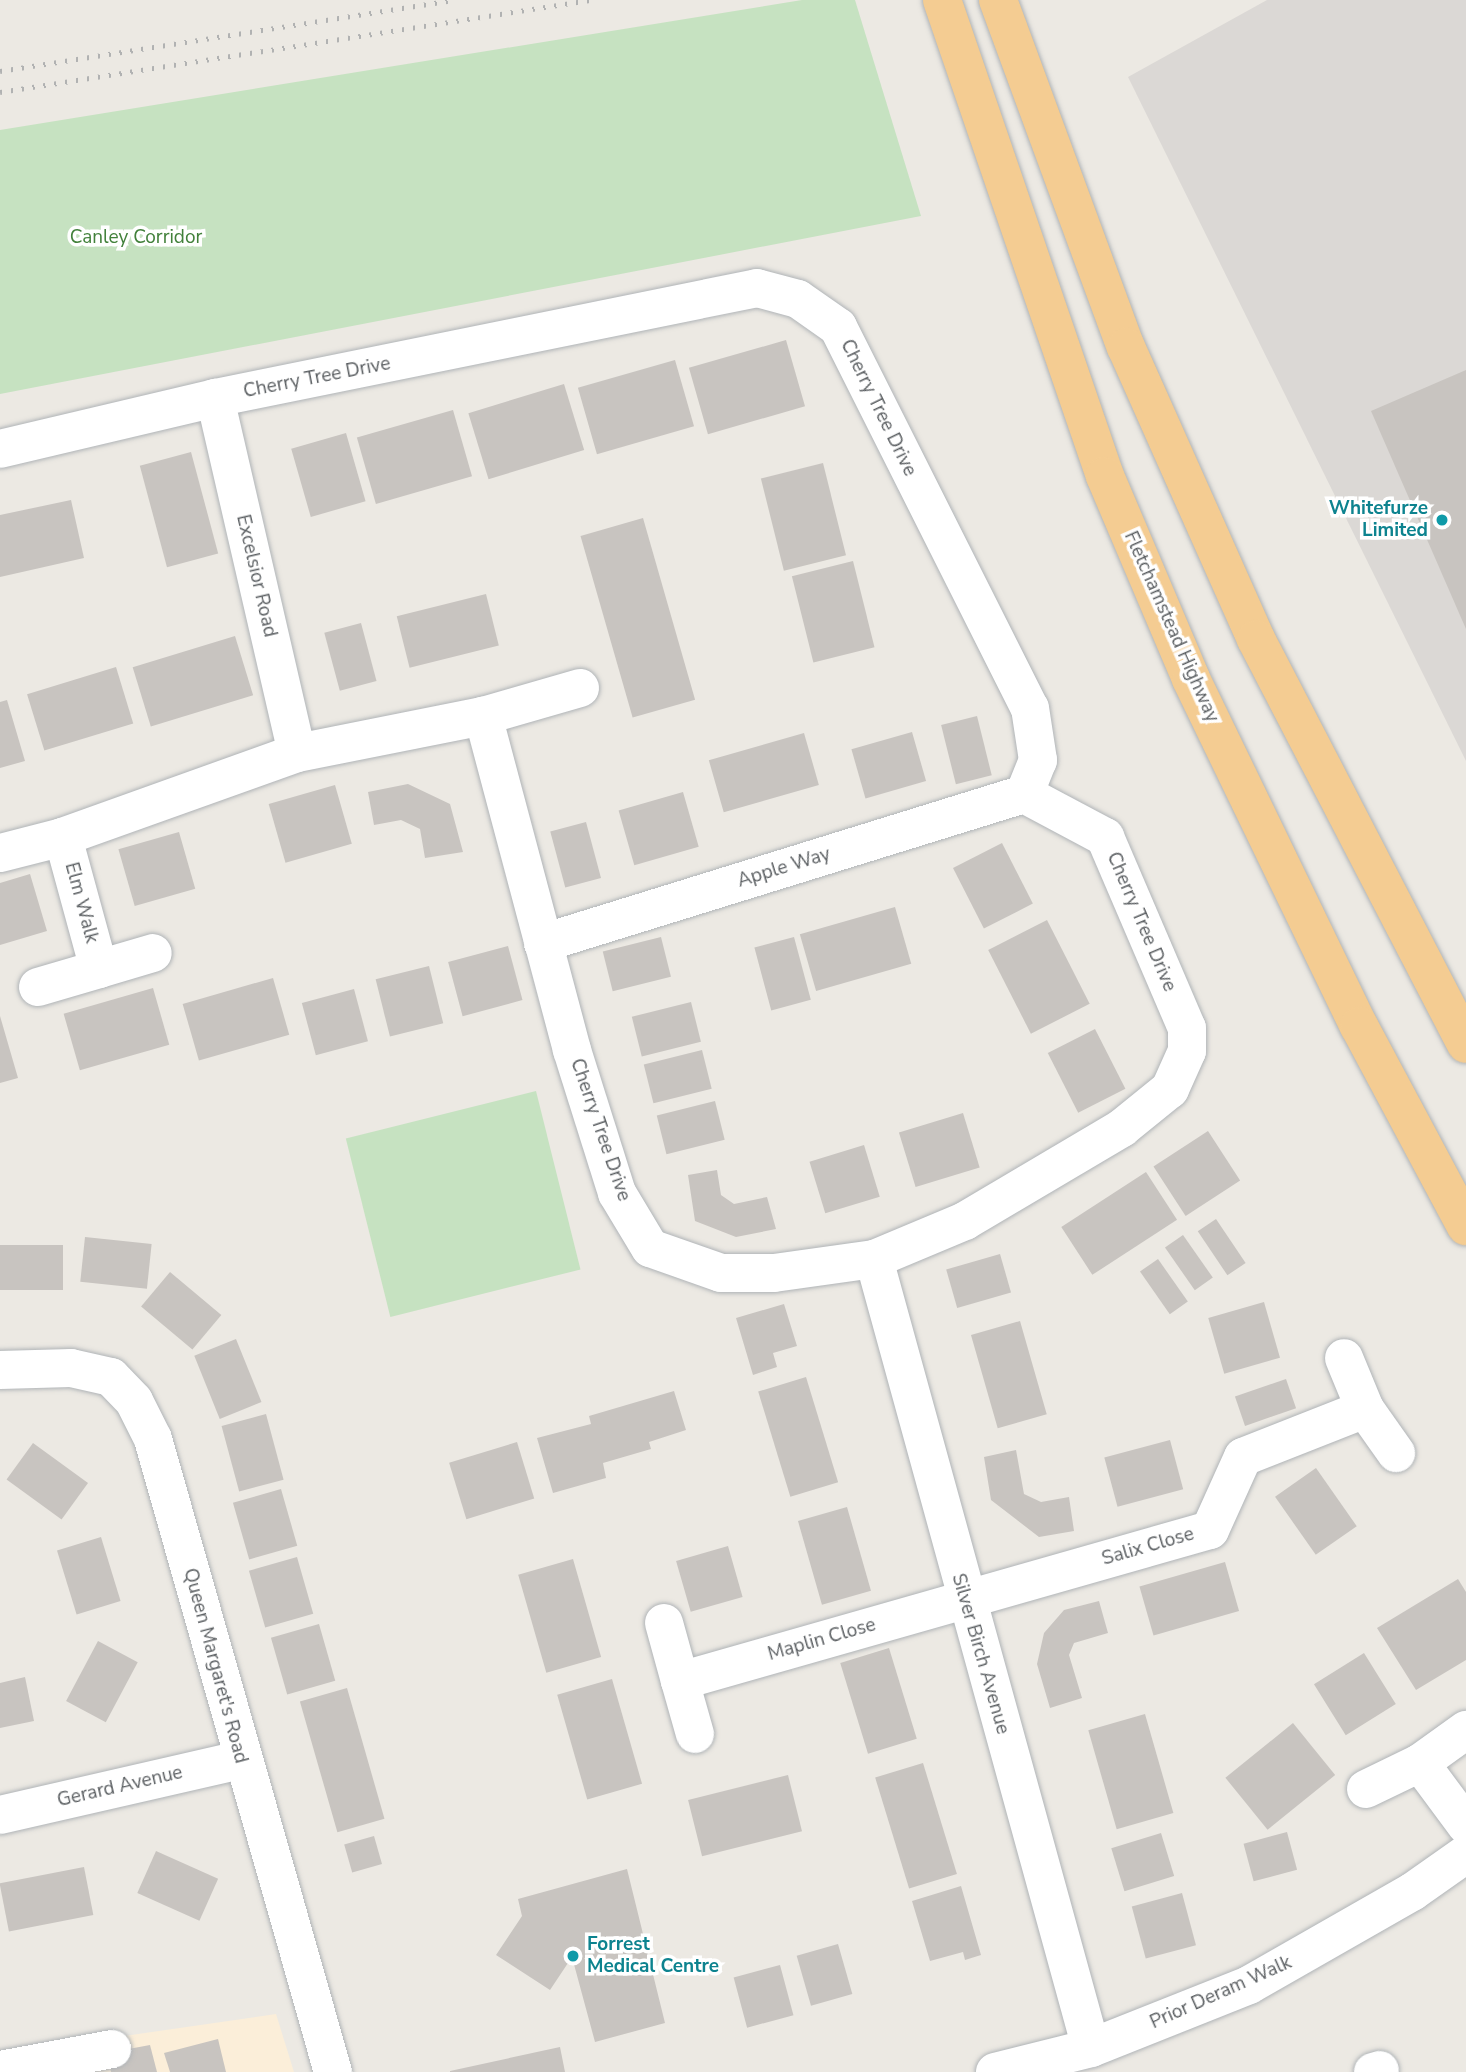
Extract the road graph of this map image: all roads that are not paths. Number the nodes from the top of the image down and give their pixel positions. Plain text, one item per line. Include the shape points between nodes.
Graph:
1 (942, 0) edge
2 (998, 0) edge
3 (215, 398) junction
4 (0, 449) edge
5 (580, 688) dead end
6 (483, 716) junction
7 (297, 753) junction
8 (1024, 794) junction
9 (63, 836) junction
10 (0, 853) edge
11 (543, 943) junction
12 (153, 953) dead end
13 (99, 969) junction
14 (38, 987) dead end
15 (1466, 1044) edge
16 (1466, 1226) edge
17 (874, 1259) junction
18 (1344, 1357) dead end
19 (0, 1370) edge
20 (1365, 1409) junction
21 (1395, 1453) dead end
22 (964, 1600) junction
23 (664, 1623) dead end
24 (680, 1681) junction
25 (1466, 1730) edge
26 (695, 1734) dead end
27 (241, 1760) junction
28 (1420, 1763) junction
29 (1366, 1789) dead end
30 (0, 1815) edge
31 (1466, 1825) edge
32 (1466, 1854) edge
33 (1091, 2048) junction
34 (113, 2049) dead end
35 (0, 2070) edge
36 (333, 2072) edge
37 (995, 2072) edge

1 - 16 highway, Fletchamstead Highway via 1105,476 1186,667 1359,1026
2 - 15 highway via 1126,347 1250,626
3 - 4 street, Cherry Tree Drive
3 - 7 street, Excelsior Road
3 - 8 street, Cherry Tree Drive via 757,288 798,299 838,327 1030,708 1038,760
5 - 6 street
6 - 7 street
6 - 11 street, Cherry Tree Drive
7 - 9 street
8 - 11 street, Apple Way
8 - 17 street, Cherry Tree Drive via 1105,837 1187,1028 1179,1078 1122,1128 965,1221
9 - 10 street
9 - 13 street, Elm Walk
11 - 17 street, Cherry Tree Drive via 617,1193 650,1248 721,1273 774,1273
12 - 13 street, Elm Walk
13 - 14 street, Elm Walk
17 - 22 street, Silver Birch Avenue
18 - 20 street
19 - 27 street, Queen Margaret's Road via 71,1368 111,1377 134,1401 153,1439
20 - 21 street
20 - 22 street, Salix Close via 1243,1457 1210,1530
22 - 24 street, Maplin Close
22 - 33 street, Silver Birch Avenue
23 - 24 street
24 - 26 street
25 - 28 street
27 - 30 street, Gerard Avenue
27 - 36 street, Queen Margaret's Road
28 - 29 street
28 - 31 street
32 - 33 street, Prior Deram Walk via 1412,1892 1249,1985
33 - 37 street, Prior Deram Walk
34 - 35 street

